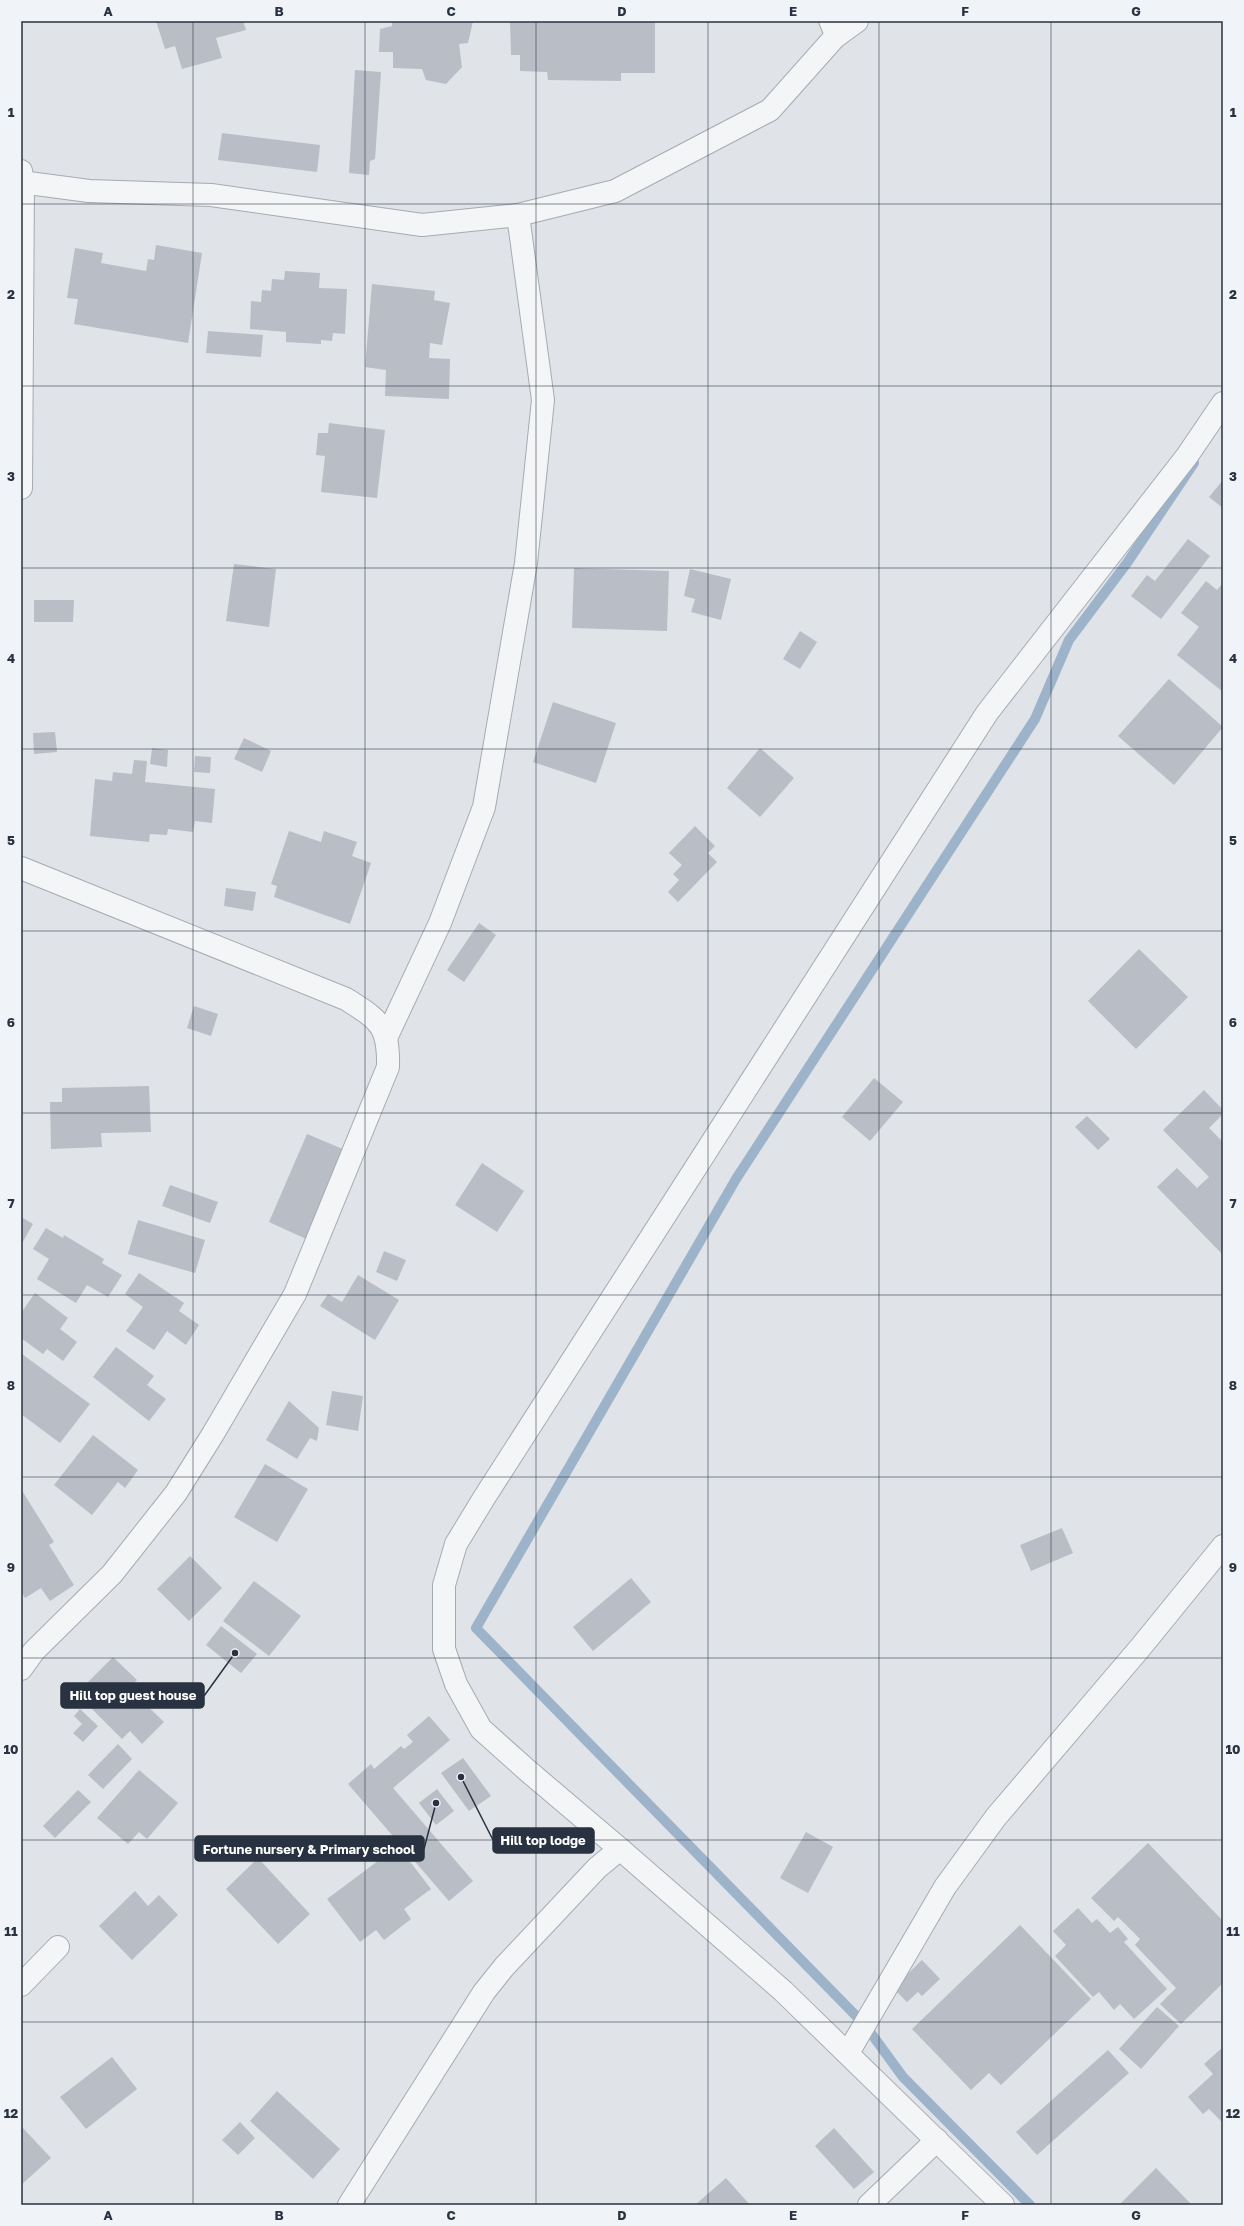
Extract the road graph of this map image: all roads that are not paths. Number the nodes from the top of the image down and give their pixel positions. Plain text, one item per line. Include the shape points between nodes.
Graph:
1 (857, 21) edge
2 (831, 29) edge
3 (22, 178) edge
4 (518, 215) junction
5 (1223, 403) edge
6 (21, 488) edge
7 (21, 868) edge
8 (387, 1036) junction
9 (1223, 1546) edge
10 (21, 1669) edge
11 (620, 1849) junction
12 (58, 1947) dead end
13 (21, 1985) edge
14 (848, 2053) junction
15 (937, 2140) junction
16 (349, 2205) edge
17 (869, 2205) edge
18 (1002, 2205) edge

1 - 2 street
2 - 4 street via 770,110 615,192
3 - 4 street via 89,191 211,195 422,225
3 - 6 street
4 - 8 street via 543,400 526,563 484,807 440,923
5 - 11 street via 1187,456 986,714 456,1544 444,1585 444,1649 456,1684 481,1729
7 - 8 street via 346,999 377,1021
8 - 10 street via 388,1067 295,1294 250,1374 176,1493 112,1574 34,1651
9 - 14 street via 996,1817 945,1887
11 - 14 street via 783,1991
11 - 16 street via 597,1868 504,1967 484,1992
12 - 13 street
14 - 15 street
15 - 17 street
15 - 18 street

